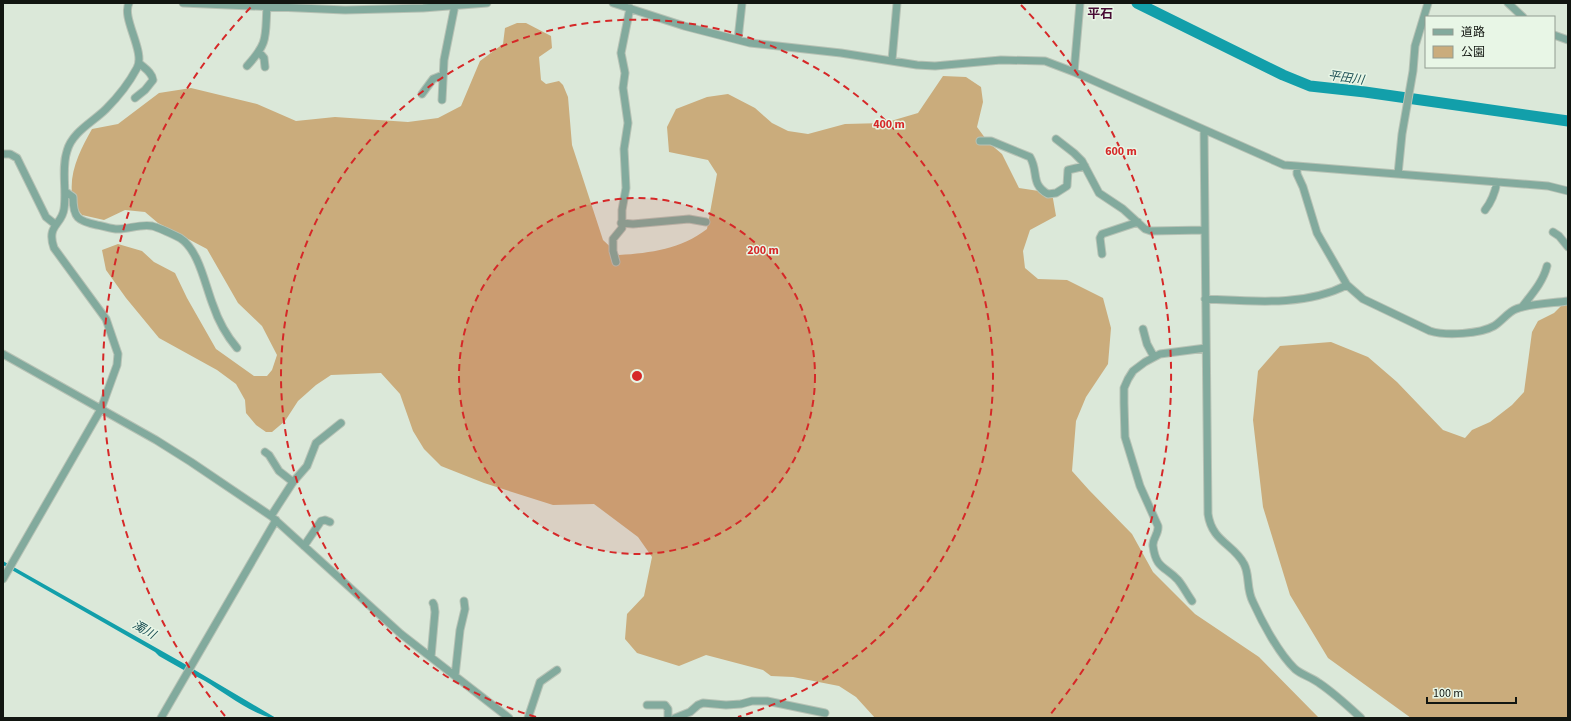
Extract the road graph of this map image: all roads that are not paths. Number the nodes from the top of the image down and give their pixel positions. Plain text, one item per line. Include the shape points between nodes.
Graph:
1 (129, 3) edge
2 (183, 3) edge
3 (487, 3) edge
4 (613, 3) edge
5 (742, 3) edge
6 (897, 3) edge
7 (1080, 3) edge
8 (1428, 3) edge
9 (1508, 3) edge
10 (263, 5) edge
11 (455, 5) junction
12 (630, 8) junction
13 (1426, 16) edge
14 (1522, 16) edge
15 (1425, 19) edge
16 (1423, 29) edge
17 (1555, 35) edge
18 (738, 39) junction
19 (1568, 40) edge
20 (259, 52) junction
21 (892, 60) junction
22 (138, 63) junction
23 (247, 66) dead end
24 (265, 67) dead end
25 (1074, 72) junction
26 (443, 75) junction
27 (422, 94) dead end
28 (135, 98) dead end
29 (442, 100) dead end
30 (1204, 130) junction
31 (1056, 139) dead end
32 (980, 141) dead end
33 (3, 154) edge
34 (1085, 166) junction
35 (1297, 167) junction
36 (1398, 174) junction
37 (1497, 182) junction
38 (1568, 191) edge
39 (66, 192) junction
40 (1485, 210) dead end
41 (706, 222) dead end
42 (1138, 222) junction
43 (622, 223) junction
44 (56, 225) junction
45 (1205, 230) junction
46 (1553, 232) dead end
47 (1568, 247) edge
48 (1102, 254) dead end
49 (616, 262) dead end
50 (1547, 266) dead end
51 (1347, 285) junction
52 (1205, 299) junction
53 (1568, 301) edge
54 (1522, 307) junction
55 (1143, 329) dead end
56 (236, 348) dead end
57 (1206, 348) junction
58 (3, 354) edge
59 (1154, 357) junction
60 (101, 409) junction
61 (341, 423) dead end
62 (265, 452) dead end
63 (293, 482) junction
64 (273, 518) junction
65 (330, 522) dead end
66 (304, 546) junction
67 (4, 577) edge
68 (464, 601) dead end
69 (1192, 601) dead end
70 (432, 603) dead end
71 (431, 657) junction
72 (557, 670) dead end
73 (455, 676) junction
74 (647, 705) dead end
75 (825, 713) dead end
76 (161, 718) edge
77 (509, 718) edge
78 (528, 718) edge
79 (668, 718) edge
80 (675, 718) edge
81 (1361, 718) edge

1 - 22 street via 127,11 139,56
2 - 10 street
3 - 11 street
4 - 12 street
5 - 18 street
6 - 21 street
7 - 25 street
8 - 13 street
9 - 14 street
10 - 11 street via 345,10
10 - 20 street via 264,43
11 - 26 street
12 - 18 street via 684,26
12 - 43 street via 621,53 628,123 624,148 626,188
15 - 16 street
16 - 36 street via 1415,46
17 - 19 street
18 - 21 street
20 - 23 street
20 - 24 street via 264,58
21 - 25 street via 934,66 1002,60 1045,61
22 - 28 street via 153,76 154,80
22 - 39 street via 124,89 75,137 67,150 64,161
25 - 30 street
26 - 27 street via 433,79
26 - 29 street
30 - 35 street via 1284,165
30 - 45 street
31 - 34 street via 1074,153
32 - 34 street via 991,141 1030,157 1035,180 1048,194 1056,193 1067,186 1068,170
33 - 44 street via 17,158 46,217
34 - 42 street via 1098,193
35 - 36 street
35 - 51 street via 1297,174 1317,232
36 - 37 street
37 - 38 street via 1548,186
37 - 40 street via 1496,192
39 - 44 street via 64,211
39 - 56 street via 73,197 76,216 86,223 119,229 153,226 186,243 196,257 223,328
41 - 43 street via 689,219
42 - 45 street via 1151,231
42 - 48 street via 1102,234
43 - 49 street via 622,228 613,239
44 - 60 street via 52,237 54,248 106,319 118,354 114,375
45 - 52 street
46 - 47 street
50 - 54 street via 1535,292
51 - 52 street via 1325,295 1278,301
51 - 54 street via 1364,299 1436,333 1487,329 1515,309
52 - 57 street
53 - 54 street
55 - 59 street
57 - 59 street
57 - 81 street via 1209,523 1245,565 1251,600 1287,659 1296,669 1318,682
58 - 60 street
59 - 69 street via 1134,371 1125,384 1125,437 1140,486 1158,526 1153,545 1157,561 1178,580
60 - 64 street via 191,462
60 - 67 street
61 - 63 street via 316,443 307,466
62 - 63 street via 279,471
63 - 64 street
64 - 66 street
64 - 76 street
65 - 66 street via 321,521
66 - 71 street
68 - 73 street
70 - 71 street via 435,612
71 - 73 street
72 - 78 street via 540,682
73 - 77 street
74 - 79 street via 665,705 668,709
75 - 80 street via 767,701 752,701 726,705 698,704 690,712

